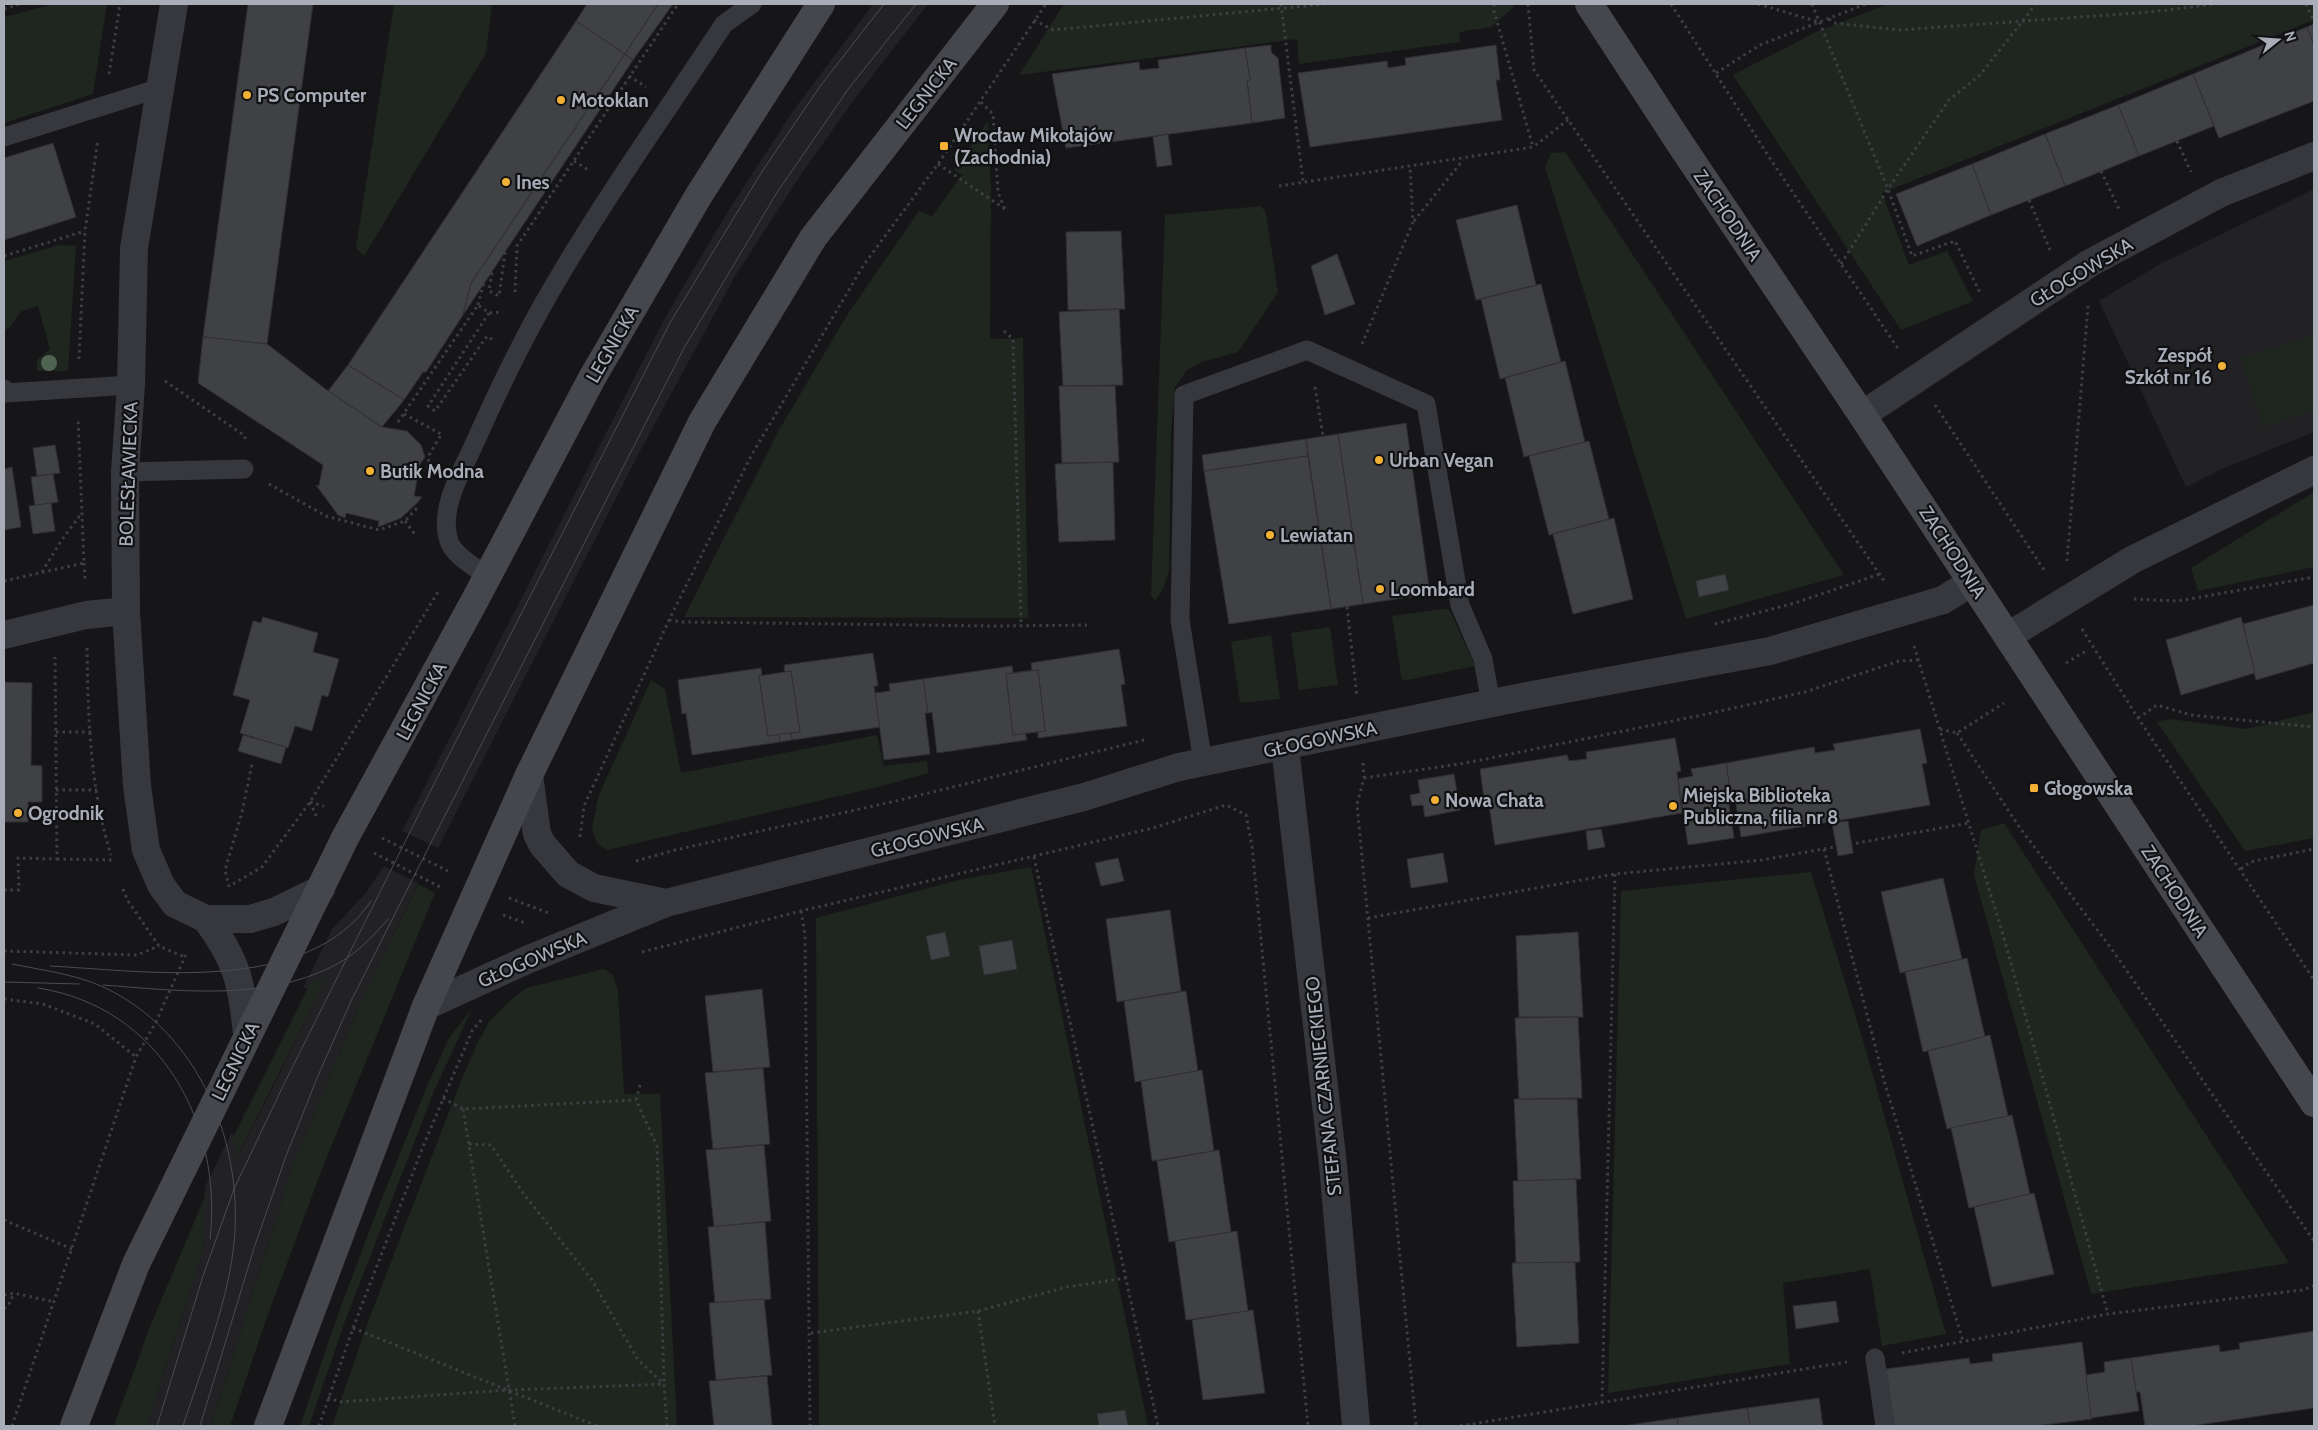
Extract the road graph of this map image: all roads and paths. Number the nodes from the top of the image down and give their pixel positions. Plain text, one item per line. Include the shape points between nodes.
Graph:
1 (20, 4) edge
2 (120, 4) edge
3 (174, 4) edge
4 (678, 4) edge
5 (752, 4) edge
6 (821, 4) edge
7 (995, 4) edge
8 (1046, 4) edge
9 (1326, 4) edge
10 (1494, 4) edge
11 (1528, 4) edge
12 (1589, 4) edge
13 (1671, 4) edge
14 (1758, 4) edge
15 (1812, 4) edge
16 (1866, 4) edge
17 (2036, 4) edge
18 (2217, 4) edge
19 (2306, 4) edge
20 (1281, 5) edge
21 (1309, 5) edge
22 (4, 9) edge
23 (1830, 19) junction
24 (1034, 20) junction
25 (2021, 20) junction
26 (2314, 22) edge
27 (1820, 23) junction
28 (1716, 73) junction
29 (629, 76) junction
30 (639, 82) dead end
31 (160, 88) junction
32 (981, 102) junction
33 (103, 105) junction
34 (1568, 120) junction
35 (4, 138) edge
36 (2177, 141) dead end
37 (1533, 147) junction
38 (2314, 156) edge
39 (1464, 159) junction
40 (574, 161) junction
41 (938, 164) junction
42 (582, 166) dead end
43 (1410, 166) junction
44 (2101, 171) dead end
45 (2191, 174) dead end
46 (1303, 181) junction
47 (1279, 186) dead end
48 (1888, 189) junction
49 (2029, 200) dead end
50 (2120, 210) dead end
51 (1414, 222) junction
52 (85, 231) junction
53 (500, 240) dead end
54 (4, 256) edge
55 (2054, 258) dead end
56 (1840, 264) junction
57 (515, 297) dead end
58 (2086, 299) dead end
59 (1984, 302) dead end
60 (478, 305) junction
61 (506, 308) dead end
62 (489, 313) junction
63 (1004, 331) dead end
64 (487, 336) dead end
65 (1903, 356) dead end
66 (131, 359) junction
67 (1352, 370) junction
68 (1314, 382) dead end
69 (131, 385) junction
70 (4, 389) edge
71 (78, 389) junction
72 (1930, 398) dead end
73 (404, 414) junction
74 (1862, 415) junction
75 (398, 422) dead end
76 (429, 428) dead end
77 (441, 434) dead end
78 (1323, 436) dead end
79 (244, 469) junction
80 (2314, 470) edge
81 (125, 472) junction
82 (428, 473) dead end
83 (423, 499) dead end
84 (82, 514) junction
85 (2067, 562) dead end
86 (42, 572) junction
87 (1880, 574) junction
88 (487, 576) junction
89 (2314, 577) edge
90 (2050, 580) dead end
91 (4, 581) edge
92 (1972, 582) junction
93 (443, 584) dead end
94 (1888, 587) dead end
95 (2129, 599) dead end
96 (1347, 606) dead end
97 (126, 611) junction
98 (669, 620) junction
99 (55, 623) junction
100 (2089, 623) dead end
101 (1021, 625) junction
102 (1087, 625) dead end
103 (1714, 625) dead end
104 (4, 635) edge
105 (2008, 636) junction
106 (1914, 646) dead end
107 (2086, 651) dead end
108 (1920, 660) junction
109 (2066, 663) dead end
110 (1367, 696) dead end
111 (1357, 698) junction
112 (1347, 699) dead end
113 (2004, 703) dead end
114 (1491, 704) junction
115 (2138, 718) junction
116 (1197, 727) junction
117 (2314, 727) edge
118 (1940, 729) junction
119 (56, 732) junction
120 (90, 732) dead end
121 (1957, 733) junction
122 (1285, 747) junction
123 (1203, 762) junction
124 (252, 764) dead end
125 (528, 775) junction
126 (56, 790) junction
127 (97, 790) dead end
128 (310, 802) junction
129 (328, 808) dead end
130 (320, 823) dead end
131 (1969, 823) junction
132 (380, 836) dead end
133 (580, 839) dead end
134 (1824, 849) junction
135 (2314, 849) edge
136 (372, 852) dead end
137 (1034, 857) junction
138 (56, 859) junction
139 (112, 860) dead end
140 (629, 861) dead end
141 (2241, 869) junction
142 (448, 871) dead end
143 (1615, 874) junction
144 (229, 887) junction
145 (441, 888) dead end
146 (321, 889) junction
147 (4, 890) edge
148 (225, 891) dead end
149 (504, 896) dead end
150 (666, 903) junction
151 (801, 910) junction
152 (496, 913) dead end
153 (549, 913) dead end
154 (1368, 918) junction
155 (206, 919) junction
156 (522, 922) dead end
157 (159, 946) dead end
158 (188, 950) dead end
159 (4, 951) edge
160 (638, 953) dead end
161 (2314, 980) edge
162 (4, 999) edge
163 (426, 1006) junction
164 (484, 1016) dead end
165 (247, 1034) junction
166 (136, 1057) junction
167 (640, 1085) dead end
168 (443, 1098) junction
169 (636, 1100) junction
170 (2314, 1102) edge
171 (463, 1109) junction
172 (469, 1144) junction
173 (4, 1220) edge
174 (2314, 1241) edge
175 (72, 1249) junction
176 (1126, 1278) junction
177 (2314, 1286) edge
178 (2302, 1290) dead end
179 (14, 1293) junction
180 (4, 1295) edge
181 (54, 1302) junction
182 (4, 1309) edge
183 (978, 1311) junction
184 (2108, 1314) dead end
185 (352, 1328) junction
186 (811, 1332) junction
187 (1963, 1341) dead end
188 (1875, 1358) dead end
189 (664, 1384) junction
190 (509, 1390) junction
191 (328, 1398) junction
192 (1602, 1403) dead end
193 (12, 1426) edge
194 (74, 1426) edge
195 (268, 1426) edge
196 (319, 1426) edge
197 (515, 1426) edge
198 (597, 1426) edge
199 (667, 1426) edge
200 (810, 1426) edge
201 (995, 1426) edge
202 (1158, 1426) edge
203 (1308, 1426) edge
204 (1356, 1426) edge
205 (1416, 1426) edge
206 (1885, 1426) edge

1 - 22 path
2 - 33 path
3 - 31 street, BOLESŁAWIECKA
4 - 29 path
5 - 88 lane via 724,24 591,225 541,308 498,392 451,496 447,520 452,549
6 - 88 main road, LEGNICKA via 699,195 597,370
7 - 125 main road, LEGNICKA via 808,246 702,422
8 - 24 path
9 - 21 path
10 - 37 path
11 - 34 path via 1534,70
12 - 74 main road, ZACHODNIA
13 - 28 path
14 - 27 path
15 - 27 path
16 - 23 path
17 - 25 path
18 - 25 path via 2150,12
19 - 26 path
20 - 21 path
20 - 24 path via 1053,30
20 - 46 path
23 - 25 path via 1834,24 1900,30
23 - 27 path
24 - 32 path
25 - 48 path via 1980,75 1949,100
27 - 28 path via 1760,44
27 - 48 path
28 - 56 path
29 - 30 path
29 - 40 path
31 - 33 lane
31 - 66 street, BOLESŁAWIECKA via 134,248
32 - 41 path
32 - 41 path via 993,114 998,192 1006,210
33 - 35 lane
33 - 52 path
34 - 37 path
34 - 87 path
36 - 45 path
37 - 39 path
38 - 74 street, GŁOGOWSKA via 2221,193 2090,263
39 - 43 path
39 - 51 path
40 - 42 path
40 - 57 path via 517,246
41 - 98 path via 863,266 751,456
43 - 46 path
43 - 51 path
44 - 50 path
46 - 47 path
48 - 56 path
48 - 59 path via 1912,256 1955,241
49 - 55 path
51 - 67 path
52 - 54 path
52 - 71 path
53 - 60 path via 506,246 498,296 489,291 493,266 488,266
56 - 65 path
58 - 85 path
60 - 62 path
60 - 73 path
61 - 62 path via 502,313
62 - 64 path via 428,406 435,411
63 - 101 path via 1014,339
66 - 69 street, BOLESŁAWIECKA
66 - 79 path via 245,436
67 - 114 lane via 1426,404 1460,605 1483,659
67 - 116 lane via 1307,350 1184,394 1180,620
68 - 78 path
69 - 71 lane
69 - 81 street, BOLESŁAWIECKA
70 - 71 lane via 5,393
71 - 84 path
72 - 90 path
73 - 75 path
73 - 76 path
74 - 92 main road, ZACHODNIA
77 - 82 path via 429,455
79 - 81 lane
79 - 83 path via 326,516 379,530 406,521
80 - 105 street via 2132,560
81 - 97 street, BOLESŁAWIECKA
84 - 86 path
84 - 86 path via 84,563
86 - 91 path
87 - 94 path
87 - 103 path via 1795,603
88 - 146 main road, LEGNICKA via 345,838
89 - 95 path via 2178,600
92 - 105 main road, ZACHODNIA
92 - 114 street, GŁOGOWSKA via 1943,600 1770,651
93 - 128 path
96 - 111 path
97 - 99 street via 86,614
97 - 155 street, BOLESŁAWIECKA via 137,786 146,850 161,885 175,904
98 - 101 path
98 - 133 path via 584,806
99 - 104 street
99 - 119 path
100 - 115 path via 2081,628
101 - 102 path
105 - 170 main road, ZACHODNIA
106 - 108 path
107 - 109 path
108 - 118 path
108 - 154 path via 1900,661 1805,692 1707,714 1466,763 1364,778 1357,804
110 - 111 path
111 - 112 path
113 - 121 path
114 - 122 street, GŁOGOWSKA
115 - 117 path via 2157,705 2192,715
115 - 141 path
116 - 123 lane
116 - 140 path via 896,801
118 - 121 path
118 - 131 path
119 - 120 path
119 - 126 path
121 - 174 path via 2020,828 2111,948
122 - 123 street, GŁOGOWSKA
122 - 204 street, STEFANA CZARNIECKIEGO via 1333,1165
123 - 150 street, GŁOGOWSKA via 1084,797
124 - 144 path via 225,870
125 - 150 street, GŁOGOWSKA via 537,834 568,874 594,888
125 - 163 main road, LEGNICKA
126 - 127 path
126 - 138 path
128 - 129 path
128 - 130 path
128 - 144 path via 262,867
131 - 134 path
131 - 184 path
132 - 142 path
134 - 143 path via 1762,860
134 - 187 path via 1885,1084
135 - 141 path via 2250,862
136 - 145 path
137 - 151 path
137 - 176 path
137 - 203 path via 1153,828 1226,804 1246,815 1252,846
138 - 139 path
138 - 147 path via 18,858 19,890
141 - 161 path
143 - 154 path
143 - 192 path
144 - 148 path
146 - 155 street, BOLESŁAWIECKA via 282,909 250,919
146 - 165 main road, LEGNICKA
149 - 153 path
150 - 163 street, GŁOGOWSKA via 529,958
151 - 160 path
151 - 186 path via 805,934
152 - 156 path
154 - 205 path
155 - 165 street via 236,968
157 - 159 path via 136,955
158 - 166 path via 156,1022
162 - 166 path via 43,1004 95,1024
163 - 195 main road, LEGNICKA
164 - 168 path via 472,1031
165 - 194 main road, LEGNICKA via 136,1264
166 - 175 path
167 - 169 path
168 - 171 path
168 - 185 path
169 - 171 path
169 - 189 path via 657,1146
171 - 172 path
172 - 189 path via 491,1145 523,1193 592,1280 638,1360
172 - 190 path
173 - 175 path
175 - 181 path
176 - 183 path via 1066,1287
176 - 202 path
177 - 178 path
179 - 180 path
179 - 181 path
179 - 182 path
181 - 193 path
183 - 186 path
183 - 201 path
185 - 190 path
185 - 191 path
186 - 200 path
188 - 206 lane
189 - 190 path
189 - 199 path
190 - 191 path via 340,1402
190 - 197 path
190 - 198 path
191 - 196 path

